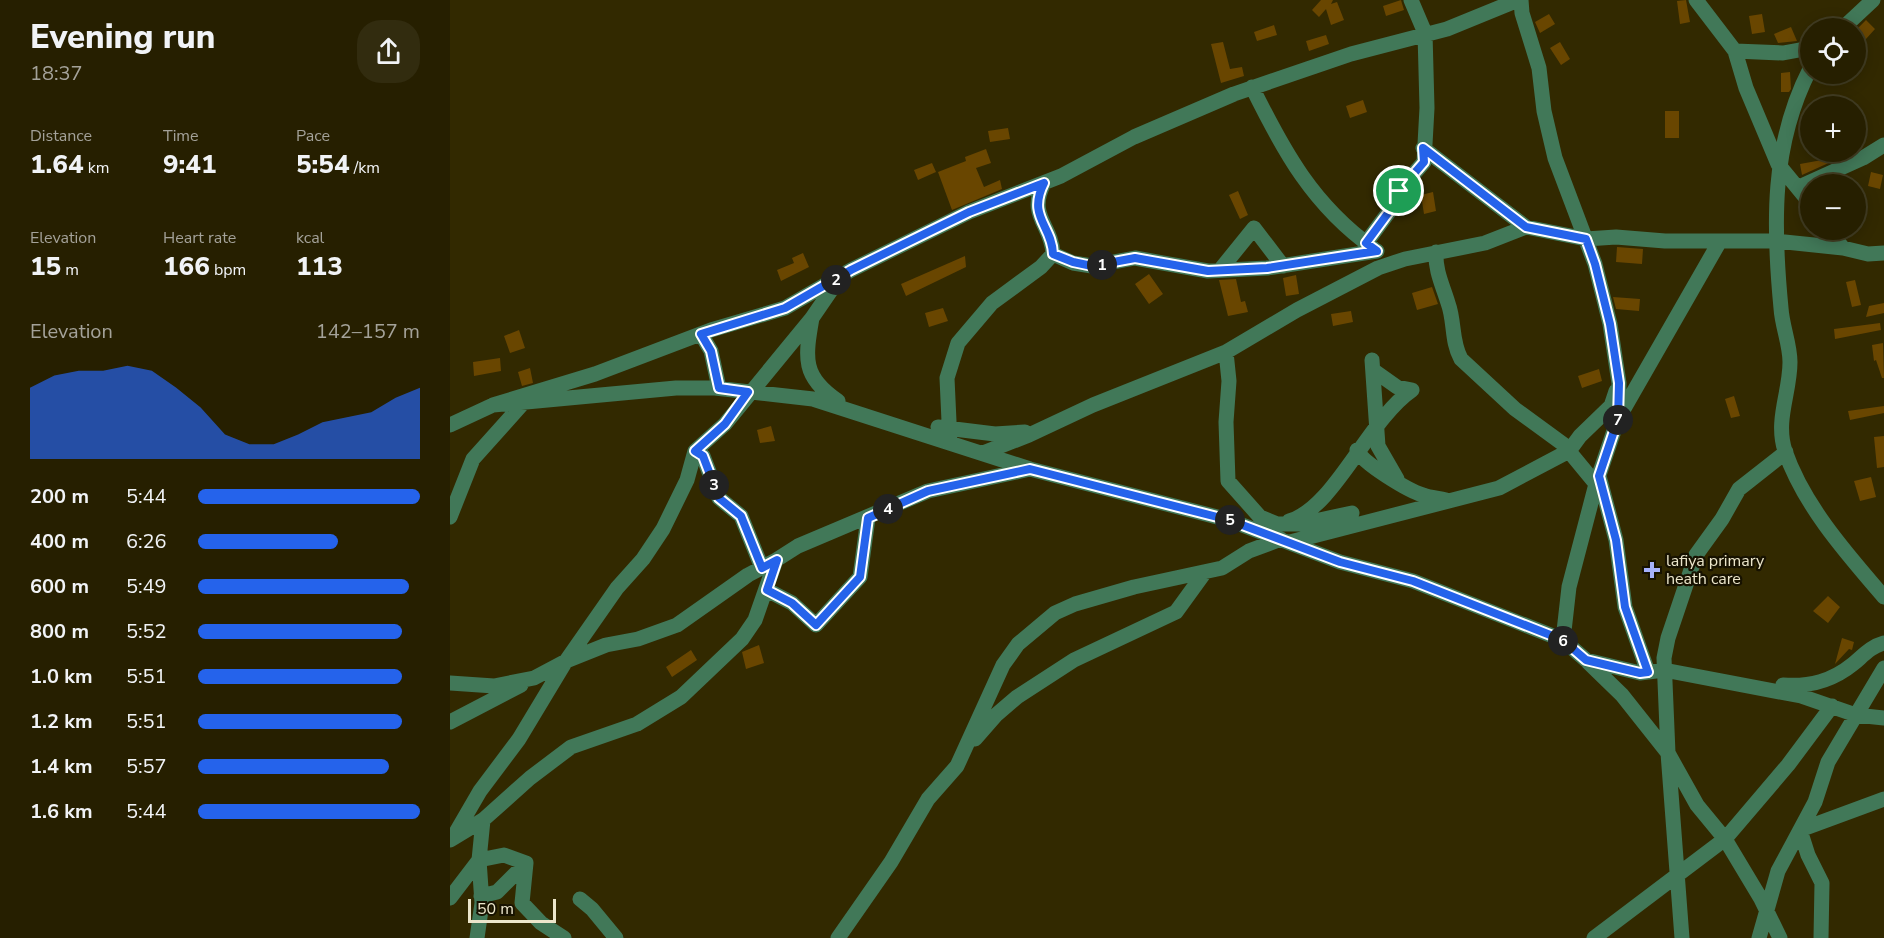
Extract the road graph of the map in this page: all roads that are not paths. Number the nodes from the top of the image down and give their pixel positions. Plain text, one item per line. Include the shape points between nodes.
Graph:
1 (1411, 0) edge
2 (1519, 0) edge
3 (1696, 0) edge
4 (1874, 0) edge
5 (1855, 18) edge
6 (1425, 33) junction
7 (1800, 50) edge
8 (1735, 51) junction
9 (1803, 84) edge
10 (1252, 87) junction
11 (1884, 145) edge
12 (1423, 148) junction
13 (1778, 164) junction
14 (1044, 183) junction
15 (1799, 187) joint
16 (1526, 227) junction
17 (1586, 239) junction
18 (1837, 240) edge
19 (1720, 241) junction
20 (1776, 242) junction
21 (1372, 247) junction
22 (1843, 248) junction
23 (1436, 252) junction
24 (1884, 253) edge
25 (1053, 254) junction
26 (1405, 260) junction
27 (1283, 266) junction
28 (1220, 270) junction
29 (838, 279) junction
30 (812, 318) junction
31 (701, 334) junction
32 (1226, 352) junction
33 (1619, 383) junction
34 (719, 388) junction
35 (748, 392) junction
36 (524, 402) junction
37 (494, 405) junction
38 (849, 409) junction
39 (455, 418) edge
40 (1618, 419) junction
41 (1377, 424) junction
42 (1045, 427) junction
43 (949, 435) junction
44 (1357, 450) junction
45 (695, 451) junction
46 (1569, 451) junction
47 (1786, 452) junction
48 (983, 453) junction
49 (1030, 469) junction
50 (1397, 480) junction
51 (1597, 480) junction
52 (1450, 501) junction
53 (1352, 513) dead end
54 (450, 517) edge
55 (868, 518) junction
56 (1283, 535) junction
57 (777, 560) junction
58 (762, 568) junction
59 (1205, 573) junction
60 (767, 590) junction
61 (1884, 597) edge
62 (1563, 640) junction
63 (1884, 643) edge
64 (1586, 660) junction
65 (566, 661) junction
66 (1884, 668) edge
67 (1664, 670) junction
68 (1648, 672) junction
69 (534, 678) junction
70 (450, 683) edge
71 (1735, 684) junction
72 (1832, 706) junction
73 (1856, 714) junction
74 (1884, 718) edge
75 (450, 722) edge
76 (967, 748) junction
77 (1668, 753) junction
78 (1884, 799) edge
79 (483, 820) junction
80 (454, 828) edge
81 (1800, 830) junction
82 (1725, 839) junction
83 (479, 860) junction
84 (526, 863) junction
85 (1678, 874) junction
86 (481, 896) junction
87 (450, 898) edge
88 (580, 899) dead end
89 (1766, 910) junction
90 (477, 938) edge
91 (564, 938) edge
92 (616, 938) edge
93 (838, 938) edge
94 (1594, 938) edge
95 (1682, 938) edge
96 (1759, 938) edge
97 (1780, 938) edge
98 (1821, 938) edge

1 - 6 street
2 - 6 street via 1447,29
2 - 17 street via 1539,68 1555,158
3 - 8 street
4 - 5 street
6 - 10 street
6 - 12 street via 1427,108
7 - 8 street
8 - 13 street
9 - 13 street
10 - 14 street via 1134,137
10 - 21 street via 1298,172 1335,218
11 - 15 street via 1863,159
12 - 16 street
12 - 21 street via 1424,162 1399,191
13 - 15 street
13 - 20 street
14 - 25 street via 1038,196 1038,212 1053,245
14 - 29 street via 969,212
16 - 17 street
16 - 23 street via 1485,243
17 - 19 street
17 - 33 street via 1610,324
18 - 22 street
19 - 20 street
19 - 40 street
20 - 22 street
20 - 47 street via 1781,313 1790,359 1781,415
21 - 26 street
21 - 27 street
22 - 24 street
23 - 26 street
23 - 46 street via 1435,264 1461,359 1515,409 1546,429
25 - 28 street via 1092,266 1135,258 1196,270
25 - 43 street via 992,303 958,343 947,378
26 - 32 street via 1342,286
27 - 28 street
27 - 28 street via 1254,228
29 - 30 street
29 - 31 street via 785,308
30 - 35 street
30 - 38 street via 808,360 812,377 817,386
31 - 34 street via 711,351
31 - 37 street via 595,374
32 - 42 street
32 - 56 street via 1228,480 1260,517
33 - 40 street
33 - 46 street via 1611,406
34 - 35 street
34 - 36 street via 676,388
35 - 38 street via 813,399
35 - 45 street via 725,424
36 - 37 street
36 - 54 street via 473,459
37 - 39 street
38 - 43 street
40 - 51 street
41 - 41 street via 1396,401 1412,390 1397,387 1373,365
41 - 44 street
41 - 50 street via 1378,446
42 - 43 street via 1021,433
42 - 48 street
43 - 48 street
44 - 50 street via 1375,469
44 - 56 street via 1319,502 1294,520
45 - 58 street via 703,456 719,498 741,516
45 - 65 street via 687,480 663,529
46 - 51 street
46 - 52 street via 1498,488
47 - 61 street via 1798,482 1828,528
47 - 67 street via 1739,489 1696,555 1668,638
48 - 49 street
49 - 55 street via 928,491
49 - 56 street
50 - 52 street via 1421,495
51 - 62 street via 1569,587
51 - 68 street via 1616,540 1625,607
52 - 56 street
53 - 56 street via 1311,522
55 - 57 street via 829,531
55 - 60 street via 860,577 816,625 792,603
56 - 59 street
56 - 62 street via 1340,562 1413,581
57 - 58 street
57 - 60 street
58 - 65 street via 677,625
59 - 76 street via 1176,612 1074,660 1017,697
59 - 76 street via 1134,587 1055,613 1010,654
60 - 79 street via 742,639 681,697 636,724 571,747
62 - 64 street
63 - 71 street via 1866,650 1837,676 1815,684
64 - 68 street
64 - 77 street via 1622,694
65 - 69 street
65 - 80 street via 519,739
66 - 73 street
67 - 68 street
67 - 71 street
67 - 77 street
69 - 70 street via 494,686
69 - 75 street
71 - 72 street
72 - 73 street
72 - 82 street
73 - 74 street
73 - 81 street via 1828,762 1815,802
76 - 93 street via 928,799 891,862
77 - 82 street via 1697,805
77 - 85 street
78 - 81 street
79 - 80 street
79 - 83 street
81 - 89 street via 1778,871
81 - 98 street via 1822,884
82 - 85 street
82 - 89 street
83 - 84 street via 504,855
83 - 86 street
83 - 87 street
84 - 86 street via 498,892
84 - 91 street via 522,903 541,923
85 - 94 street
85 - 95 street
86 - 90 street
88 - 92 street
89 - 96 street
89 - 97 street

